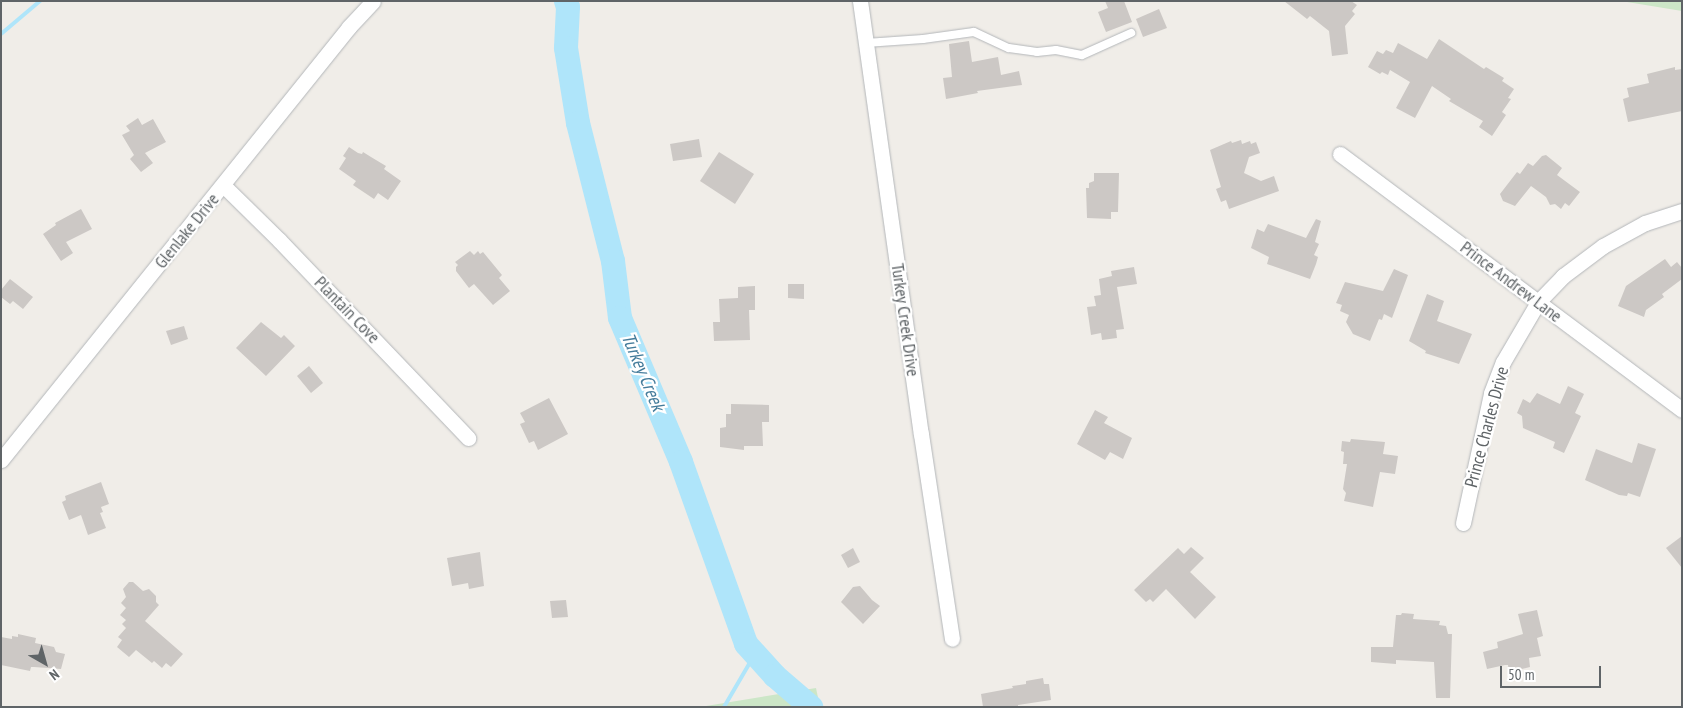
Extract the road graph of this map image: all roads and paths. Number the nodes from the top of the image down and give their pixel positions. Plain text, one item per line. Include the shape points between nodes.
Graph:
1 (373, 1) edge
2 (860, 1) edge
3 (1131, 33) dead end
4 (866, 43) junction
5 (1340, 154) dead end
6 (223, 185) junction
7 (1682, 211) edge
8 (1538, 302) junction
9 (1682, 410) edge
10 (468, 438) dead end
11 (1, 460) edge
12 (1463, 523) dead end
13 (952, 639) dead end

1 - 6 street, Glenlake Drive
2 - 4 street, Turkey Creek Drive
3 - 4 lane via 1082,56 1056,50 1037,52 1009,48 974,32
4 - 13 street, Turkey Creek Drive
5 - 8 street, Prince Andrew Lane
6 - 10 street, Plantain Cove
6 - 11 street, Glenlake Drive
7 - 8 street, Prince Charles Drive via 1645,223 1602,246 1563,276
8 - 9 street, Prince Andrew Lane
8 - 12 street, Prince Charles Drive via 1503,362 1491,393

